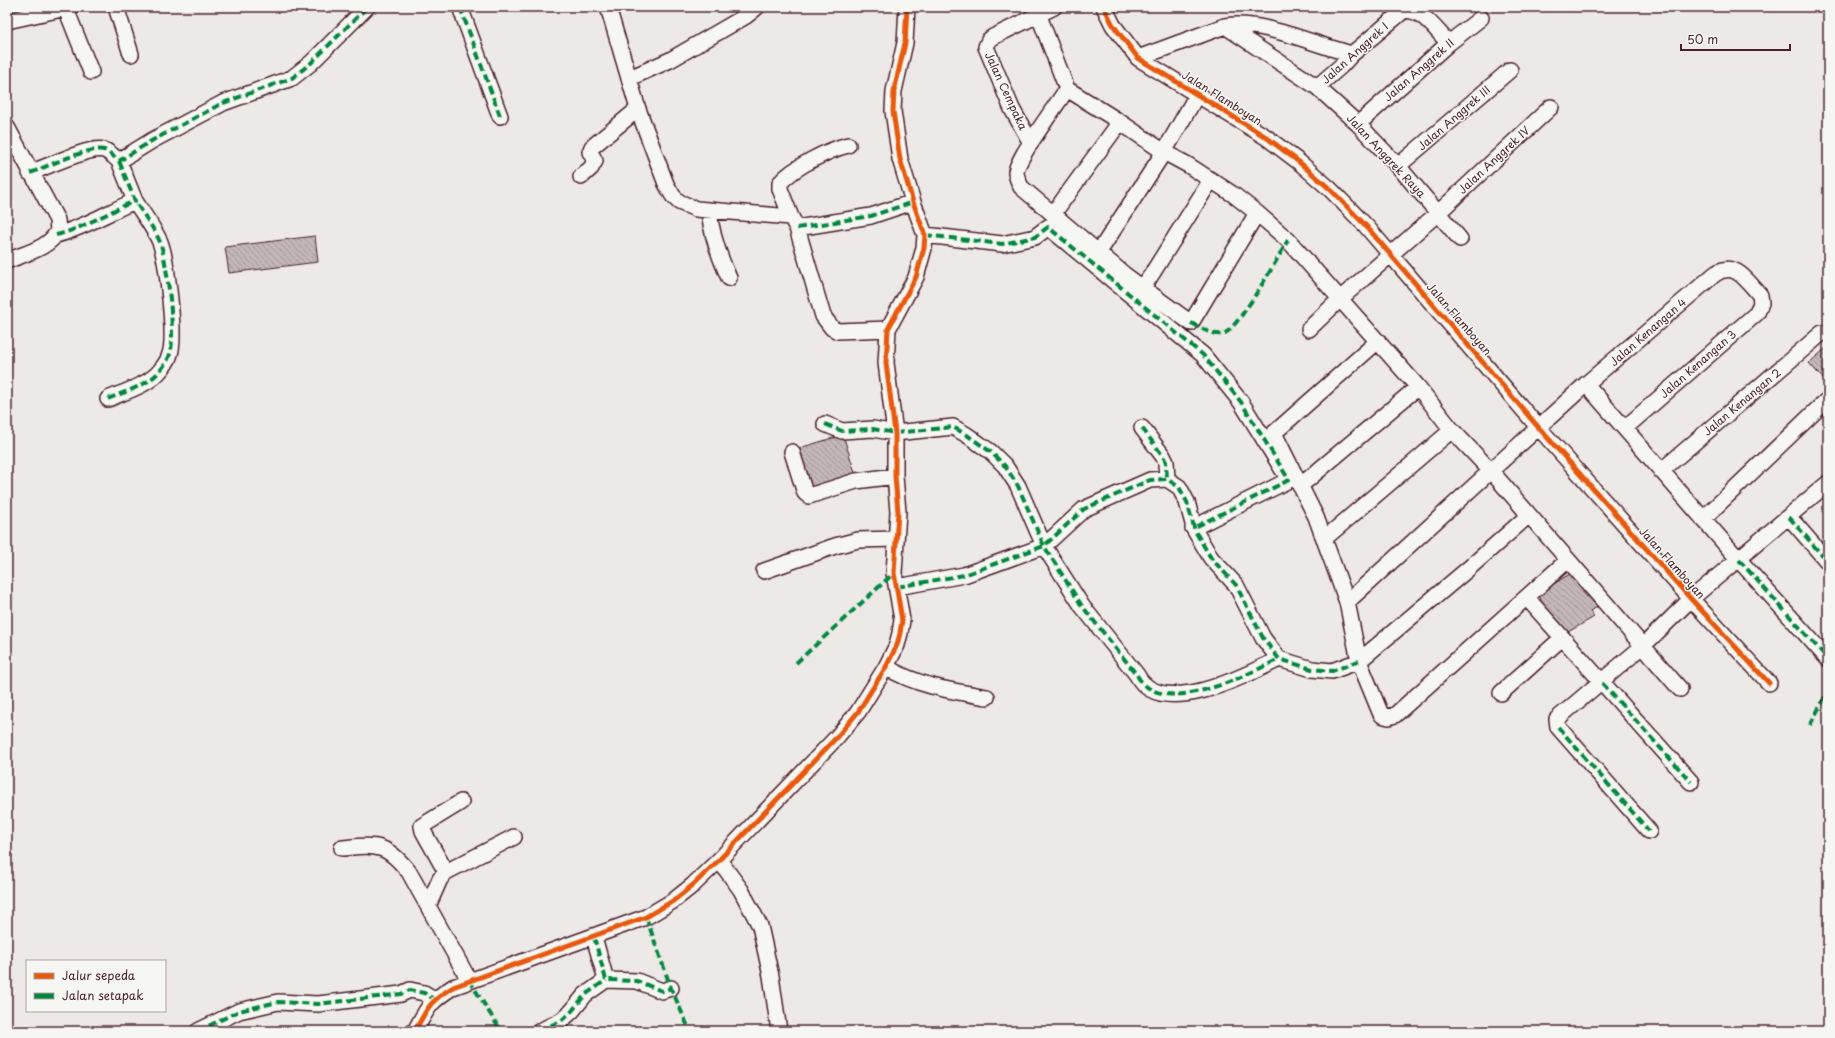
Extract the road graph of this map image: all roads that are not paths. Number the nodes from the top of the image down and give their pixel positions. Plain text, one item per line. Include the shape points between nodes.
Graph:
1 (116, 7) edge
2 (367, 7) edge
3 (460, 7) edge
4 (608, 7) edge
5 (757, 7) edge
6 (907, 7) edge
7 (1054, 7) edge
8 (1104, 7) edge
9 (68, 8) edge
10 (9, 16) edge
11 (1039, 16) junction
12 (1481, 18) dead end
13 (1225, 26) junction
14 (1449, 43) junction
15 (131, 54) dead end
16 (1352, 54) junction
17 (1138, 58) junction
18 (1510, 70) dead end
19 (91, 72) dead end
20 (630, 78) junction
21 (1318, 87) junction
22 (1067, 89) junction
23 (1198, 94) junction
24 (1551, 107) dead end
25 (638, 109) junction
26 (500, 116) dead end
27 (1120, 122) junction
28 (1358, 124) junction
29 (7, 127) edge
30 (1031, 143) junction
31 (848, 145) dead end
32 (1164, 152) junction
33 (119, 161) junction
34 (1398, 166) junction
35 (30, 172) junction
36 (581, 177) dead end
37 (1211, 180) junction
38 (135, 200) junction
39 (913, 202) junction
40 (709, 210) junction
41 (1257, 213) junction
42 (1053, 214) junction
43 (1438, 214) junction
44 (794, 223) junction
45 (56, 235) junction
46 (925, 235) junction
47 (1460, 240) dead end
48 (1099, 252) junction
49 (1390, 255) junction
50 (7, 262) edge
51 (729, 278) dead end
52 (1143, 288) junction
53 (1760, 294) joint
54 (1340, 299) junction
55 (888, 329) junction
56 (1309, 329) dead end
57 (1822, 332) dead end
58 (1378, 341) junction
59 (1586, 384) junction
60 (1418, 387) junction
61 (108, 399) dead end
62 (1828, 403) edge
63 (825, 424) dead end
64 (1142, 428) dead end
65 (1539, 428) junction
66 (1625, 428) junction
67 (1452, 430) junction
68 (896, 433) junction
69 (792, 452) dead end
70 (1661, 470) junction
71 (1491, 471) junction
72 (895, 476) junction
73 (1167, 479) junction
74 (1827, 485) edge
75 (1300, 486) junction
76 (1529, 515) junction
77 (1788, 517) junction
78 (1703, 519) junction
79 (1193, 528) junction
80 (895, 539) junction
81 (1324, 539) junction
82 (1044, 546) junction
83 (1568, 560) junction
84 (1739, 560) junction
85 (1828, 562) edge
86 (764, 571) dead end
87 (897, 587) junction
88 (1526, 598) junction
89 (1691, 599) junction
90 (1347, 602) junction
91 (1562, 638) junction
92 (1643, 646) junction
93 (1279, 659) junction
94 (1828, 659) edge
95 (1359, 661) junction
96 (886, 668) junction
97 (1602, 683) junction
98 (1768, 683) dead end
99 (1680, 689) dead end
100 (1501, 693) dead end
101 (987, 697) dead end
102 (1691, 782) dead end
103 (461, 802) dead end
104 (1649, 831) dead end
105 (514, 837) dead end
106 (342, 848) dead end
107 (719, 860) junction
108 (446, 872) junction
109 (428, 906) junction
110 (594, 937) junction
111 (469, 980) junction
112 (606, 980) junction
113 (671, 988) dead end
114 (434, 998) junction
115 (198, 1031) edge
116 (415, 1031) edge
117 (540, 1031) edge
118 (779, 1031) edge

1 - 15 street
2 - 33 street via 311,63 292,78 223,102
3 - 26 street
4 - 20 street
5 - 20 street via 670,60
6 - 39 street via 905,43 894,91 893,111 900,159
7 - 11 street, Jalan Cempaka
8 - 17 street, Jalan Flamboyan via 1113,25
9 - 10 street
9 - 19 street
11 - 22 street
11 - 30 street, Jalan Cempaka via 993,37 986,47 1012,109
12 - 14 street, Jalan Anggrek II
13 - 16 street via 1256,26
13 - 17 street
13 - 21 street, Jalan Anggrek Raya
14 - 16 street, Jalan Anggrek I via 1419,13 1408,10 1403,11
14 - 28 street, Jalan Anggrek II
16 - 21 street, Jalan Anggrek I
17 - 23 street, Jalan Flamboyan
18 - 34 street, Jalan Anggrek III
20 - 25 street
21 - 28 street, Jalan Anggrek Raya
22 - 27 street
22 - 30 street
23 - 32 street
23 - 49 street, Jalan Flamboyan via 1266,137 1299,162 1330,189
24 - 43 street, Jalan Anggrek IV
25 - 36 street via 592,147 590,152 595,161
25 - 40 street via 666,184 673,196 686,206
27 - 32 street
27 - 42 street
28 - 34 street, Jalan Anggrek Raya
29 - 35 street
30 - 42 street via 1018,166 1018,179 1025,192
31 - 44 street via 821,155 780,184
32 - 37 street
32 - 48 street
33 - 35 street via 103,150 85,151
33 - 38 street
34 - 43 street, Jalan Anggrek Raya
35 - 45 street via 57,220
37 - 41 street
37 - 52 street
38 - 45 street via 78,229
38 - 61 street via 160,244 166,266 172,333 170,353 151,379
39 - 44 street via 871,216
39 - 46 street
40 - 44 street
40 - 51 street via 710,225 717,249
41 - 52 street via 1191,323
41 - 54 street via 1288,240
42 - 48 street
43 - 47 street, Jalan Anggrek Raya
43 - 49 street, Jalan Anggrek IV
44 - 55 street via 819,306 827,323 838,331
45 - 50 street via 43,245
46 - 55 street via 916,277
46 - 79 street via 1002,244 1035,237 1048,228 1203,355 1241,402 1289,480
48 - 52 street
49 - 54 street, Jalan Anggrek IV
49 - 65 street, Jalan Flamboyan
53 - 59 street, Jalan Kenangan 4 via 1739,273 1728,268 1722,269
53 - 66 street, Jalan Kenangan 3 via 1761,303 1757,313
54 - 56 street, Jalan Anggrek IV
54 - 58 street
55 - 68 street via 886,364
57 - 70 street, Jalan Kenangan 2
58 - 60 street
58 - 75 street via 1274,433
59 - 65 street, Jalan Kenangan 4
59 - 66 street
60 - 67 street
60 - 75 street
62 - 78 street via 1826,401
63 - 68 street via 842,431 873,429
64 - 73 street via 1166,462
65 - 71 street, Jalan Kenangan 4
65 - 89 street, Jalan Flamboyan
66 - 70 street
67 - 71 street
67 - 81 street
68 - 72 street
68 - 82 street via 953,427 985,448 1005,466 1016,481
69 - 72 street via 805,492 809,496 856,481
70 - 78 street
71 - 76 street
71 - 90 street, Jalan Kenangan 4
72 - 80 street via 898,512
73 - 79 street via 1179,487 1183,494
73 - 82 street via 1150,480 1084,509
74 - 77 street
75 - 81 street
76 - 83 street
76 - 95 street
77 - 84 street
77 - 85 street
78 - 84 street
79 - 93 street via 1211,558 1236,585 1263,638
80 - 86 street via 858,540
80 - 87 street via 894,572
81 - 90 street
82 - 87 street via 964,575
82 - 93 street via 1082,606 1148,689 1166,694 1186,694 1239,678
83 - 88 street
83 - 92 street
84 - 89 street
84 - 94 street
87 - 96 street via 902,620 897,646
88 - 91 street
88 - 95 street via 1392,717 1385,717 1380,712
89 - 92 street
89 - 98 street, Jalan Flamboyan
90 - 95 street
91 - 97 street
91 - 100 street
92 - 97 street
92 - 99 street
93 - 95 street via 1312,669 1332,671
96 - 101 street via 904,678 924,684
96 - 107 street via 858,712 836,738
97 - 102 street
97 - 104 street via 1560,716 1558,727
103 - 108 street via 422,826
105 - 108 street
106 - 109 street via 373,847 390,852 409,872
107 - 110 street via 672,901 646,917
107 - 118 street via 741,890 760,926
108 - 109 street
109 - 111 street
110 - 111 street
110 - 112 street
111 - 114 street
112 - 113 street via 637,981 662,991
112 - 117 street via 584,994 562,1020
114 - 115 street via 410,990 401,994 318,1004 278,1002 238,1011
114 - 116 street

